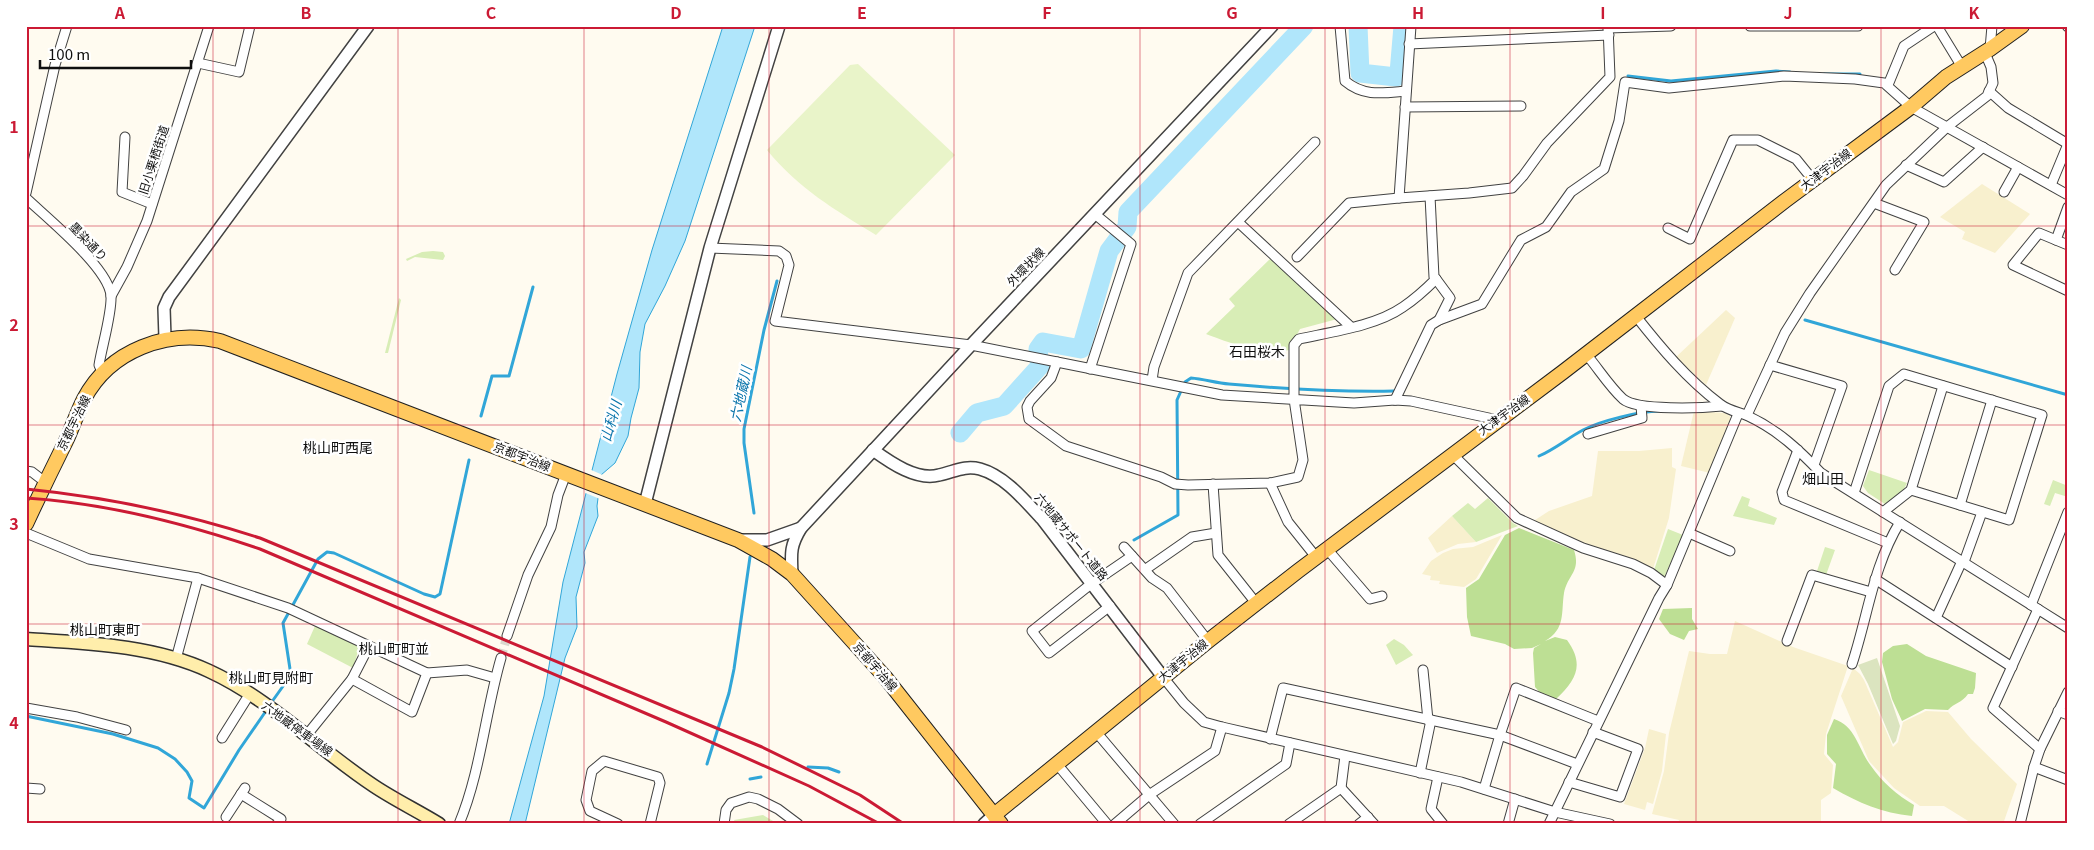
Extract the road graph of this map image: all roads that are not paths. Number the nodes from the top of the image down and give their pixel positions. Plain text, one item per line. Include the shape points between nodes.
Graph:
1 (67, 26) edge
2 (209, 26) edge
3 (250, 26) edge
4 (368, 26) edge
5 (779, 26) edge
6 (1272, 26) edge
7 (1340, 26) edge
8 (1411, 26) edge
9 (1671, 26) edge
10 (1750, 26) edge
11 (1858, 26) edge
12 (1935, 26) edge
13 (1992, 26) edge
14 (2022, 26) edge
15 (1608, 30) edge
16 (1409, 44) junction
17 (1988, 51) junction
18 (198, 63) junction
19 (1962, 67) junction
20 (1610, 77) junction
21 (1626, 82) junction
22 (1888, 85) junction
23 (1406, 91) junction
24 (1989, 91) junction
25 (1521, 106) dead end
26 (1910, 106) junction
27 (1405, 107) junction
28 (1947, 127) junction
29 (125, 138) dead end
30 (1315, 142) dead end
31 (2068, 144) edge
32 (1983, 147) junction
33 (1906, 165) junction
34 (2018, 167) junction
35 (1813, 180) junction
36 (2051, 185) junction
37 (2004, 192) dead end
38 (26, 193) edge
39 (2068, 194) edge
40 (1430, 196) junction
41 (26, 198) edge
42 (1399, 198) junction
43 (1874, 203) junction
44 (152, 204) junction
45 (2068, 206) edge
46 (1096, 215) junction
47 (1238, 222) junction
48 (1668, 228) dead end
49 (2056, 240) junction
50 (2068, 245) edge
51 (710, 248) junction
52 (1297, 257) dead end
53 (1895, 270) dead end
54 (1436, 279) junction
55 (2068, 291) edge
56 (111, 296) junction
57 (1635, 315) junction
58 (1439, 320) junction
59 (1351, 327) junction
60 (165, 338) junction
61 (971, 345) junction
62 (1586, 354) junction
63 (1057, 362) junction
64 (1770, 365) junction
65 (1090, 369) junction
66 (102, 372) junction
67 (1152, 380) junction
68 (1943, 386) junction
69 (1294, 399) junction
70 (1395, 400) junction
71 (1992, 400) junction
72 (1641, 406) junction
73 (1722, 406) junction
74 (1743, 415) junction
75 (1498, 420) junction
76 (1588, 434) dead end
77 (873, 450) junction
78 (1798, 450) junction
79 (1452, 454) junction
80 (1814, 465) junction
81 (26, 472) edge
82 (570, 475) junction
83 (45, 482) junction
84 (1270, 483) junction
85 (1213, 484) junction
86 (1911, 490) junction
87 (1854, 493) junction
88 (640, 502) junction
89 (1960, 505) junction
90 (1883, 512) junction
91 (1982, 512) junction
92 (2068, 512) edge
93 (1900, 522) junction
94 (26, 524) edge
95 (800, 528) junction
96 (1216, 532) junction
97 (26, 533) edge
98 (1689, 533) junction
99 (738, 540) junction
100 (1888, 543) junction
101 (1124, 547) dead end
102 (1730, 551) dead end
103 (1322, 553) junction
104 (1132, 556) junction
105 (1963, 562) junction
106 (1146, 569) junction
107 (792, 574) junction
108 (198, 578) junction
109 (1875, 579) junction
110 (1091, 584) junction
111 (1668, 585) junction
112 (1871, 592) junction
113 (1382, 596) dead end
114 (1256, 603) junction
115 (1110, 606) junction
116 (2035, 607) junction
117 (1936, 618) junction
118 (2068, 628) edge
119 (507, 636) tunnel mouth
120 (26, 639) edge
121 (1208, 641) junction
122 (1787, 641) dead end
123 (368, 646) junction
124 (501, 658) tunnel mouth
125 (176, 659) junction
126 (1852, 664) dead end
127 (2012, 667) junction
128 (1423, 670) dead end
129 (427, 673) junction
130 (1163, 677) junction
131 (495, 678) junction
132 (352, 679) junction
133 (2068, 692) edge
134 (249, 695) junction
135 (26, 708) edge
136 (2058, 711) junction
137 (2068, 715) edge
138 (1430, 720) junction
139 (1598, 721) junction
140 (1222, 728) junction
141 (126, 730) dead end
142 (1096, 732) junction
143 (1593, 732) junction
144 (1500, 735) junction
145 (306, 736) junction
146 (222, 738) dead end
147 (1270, 739) junction
148 (1290, 743) junction
149 (2040, 748) junction
150 (1345, 756) junction
151 (1057, 764) junction
152 (1577, 764) junction
153 (2034, 767) junction
154 (1420, 773) junction
155 (1438, 777) junction
156 (2068, 780) edge
157 (1569, 782) junction
158 (26, 788) edge
159 (40, 788) dead end
160 (1341, 788) junction
161 (1484, 789) junction
162 (1149, 795) junction
163 (1515, 799) junction
164 (1555, 812) junction
165 (226, 817) dead end
166 (1301, 820) edge
167 (1371, 820) edge
168 (993, 821) edge
169 (277, 824) edge
170 (439, 824) edge
171 (458, 824) edge
172 (618, 824) edge
173 (650, 824) edge
174 (724, 824) edge
175 (798, 824) edge
176 (1107, 824) edge
177 (1116, 824) edge
178 (1174, 824) edge
179 (1200, 824) edge
180 (1289, 824) edge
181 (1359, 824) edge
182 (1443, 824) edge
183 (1508, 824) edge
184 (1549, 824) edge
185 (1610, 824) edge
186 (2020, 824) edge

1 - 38 street
2 - 18 street, 旧小栗栖街道
3 - 18 street via 239,72
4 - 60 street via 168,297 164,308
5 - 51 street
6 - 46 street, 外環状線
7 - 23 street via 1345,81 1355,90 1377,93
8 - 16 street
9 - 15 street
10 - 11 street
12 - 19 street
12 - 22 street via 1904,46
13 - 17 street
14 - 17 main road, 大津宇治線
15 - 16 street
15 - 20 street
16 - 23 street
17 - 19 main road, 大津宇治線
17 - 24 street via 1993,83
18 - 44 street, 旧小栗栖街道
19 - 26 main road, 大津宇治線
20 - 21 street
20 - 40 street via 1546,142 1512,188
21 - 22 street via 1669,88 1784,76 1855,79
21 - 58 street via 1619,121 1604,169 1571,192 1546,227 1521,240 1482,304
22 - 26 street
23 - 27 street
24 - 28 street
24 - 31 street via 2008,108
25 - 27 street
26 - 28 street
26 - 35 main road, 大津宇治線
27 - 42 street
28 - 32 street
28 - 33 street
29 - 44 street via 122,192
30 - 47 street
31 - 36 street
32 - 33 street via 1944,182
32 - 34 street
33 - 43 street
34 - 36 street
34 - 37 street
35 - 48 street via 1796,159 1758,140 1733,140 1690,239
35 - 57 main road, 大津宇治線
36 - 39 street
40 - 42 street
40 - 54 street
41 - 56 street, 墨染通り via 97,267
42 - 52 street via 1349,203
43 - 53 street via 1924,222
43 - 64 street via 1800,309
44 - 56 street, 旧小栗栖街道
45 - 49 street
46 - 61 street, 外環状線
46 - 65 street via 1131,244
47 - 59 street
47 - 67 street via 1188,273 1154,366
49 - 50 street
49 - 55 street via 2039,233 2013,265
51 - 61 street via 779,251 786,256 789,265 775,321
51 - 88 street
54 - 58 street via 1450,298
54 - 59 street via 1402,308
56 - 66 street via 99,365
57 - 62 main road, 大津宇治線
57 - 73 street via 1669,358
58 - 70 street via 1432,325
59 - 69 street via 1299,339 1294,345
60 - 66 main road, 京都宇治線 via 140,347
60 - 82 main road, 京都宇治線 via 201,337 240,347
61 - 63 street
61 - 77 street, 外環状線
62 - 72 street via 1624,400
62 - 75 main road, 大津宇治線
63 - 65 street
63 - 85 street via 1051,378 1027,407 1030,419 1040,428 1066,446 1175,484
64 - 74 street
64 - 80 street via 1842,386
65 - 67 street
66 - 83 main road, 京都宇治線 via 84,398
67 - 69 street via 1222,395
68 - 71 street
68 - 86 street
68 - 87 street via 1904,374 1889,386
69 - 70 street via 1354,403
69 - 84 street via 1303,460 1298,477
70 - 75 street
71 - 89 street
71 - 91 street via 2042,415 2009,520
72 - 73 street
72 - 76 street via 1642,418
73 - 74 street
74 - 78 street via 1791,442
74 - 98 street
75 - 79 main road, 大津宇治線
77 - 95 street, 外環状線
77 - 110 street, 六地蔵サポート道路 via 924,476 939,476 966,468 991,474 1021,497 1042,519
78 - 80 street
78 - 100 street via 1782,492 1784,500
79 - 103 main road, 大津宇治線
79 - 111 street via 1517,518 1582,548 1638,566
80 - 87 street via 1821,473
81 - 83 street via 32,472
82 - 88 main road, 京都宇治線
82 - 119 street via 558,495 551,527 528,575
83 - 94 main road, 京都宇治線
84 - 85 street
84 - 103 street via 1288,522
85 - 96 street
86 - 89 street
86 - 90 street
87 - 90 street
88 - 99 main road, 京都宇治線
89 - 91 street
90 - 93 street
91 - 105 street
92 - 116 street
93 - 100 street
93 - 105 street
95 - 99 street, 外環状線 via 767,540
95 - 107 street, 外環状線 via 790,550
96 - 106 street via 1192,537
96 - 114 street via 1218,555
97 - 108 street via 89,560
98 - 102 street
98 - 111 street
99 - 107 main road, 京都宇治線
100 - 109 street
101 - 104 street
103 - 113 street via 1370,599
103 - 114 main road, 大津宇治線
104 - 106 street
104 - 110 street
105 - 116 street
105 - 117 street
106 - 121 street via 1152,578 1167,588
107 - 168 main road, 京都宇治線 via 885,676
108 - 123 street via 291,609
108 - 125 street
109 - 112 street
109 - 117 street
110 - 115 street, 六地蔵サポート道路
110 - 115 street via 1032,631 1049,653
111 - 139 street
112 - 122 street via 1812,575
112 - 126 street
114 - 121 main road, 大津宇治線
115 - 130 street, 六地蔵サポート道路
116 - 118 street
116 - 127 street
117 - 127 street
120 - 125 main road, 六地蔵停車場線 via 110,646
121 - 130 main road, 大津宇治線
123 - 129 street
123 - 132 street
124 - 131 street
125 - 134 main road, 六地蔵停車場線 via 208,671
127 - 149 street via 1993,708
128 - 138 street
129 - 131 street via 467,670
129 - 132 street via 412,712
130 - 140 street via 1204,722
130 - 142 main road, 大津宇治線
131 - 171 street via 476,770
132 - 145 street
133 - 136 street
134 - 145 main road, 六地蔵停車場線
134 - 146 street
135 - 141 street
136 - 137 street
136 - 149 street
138 - 144 street
138 - 147 street via 1283,688
138 - 154 street
139 - 143 street
139 - 144 street via 1516,688
140 - 147 street
140 - 162 street via 1214,751
142 - 151 main road, 大津宇治線
142 - 162 street
143 - 152 street
143 - 157 street via 1638,749 1620,798
144 - 152 street
144 - 161 street
145 - 170 main road, 六地蔵停車場線 via 374,786
147 - 148 street
148 - 150 street
148 - 179 street via 1286,764
149 - 153 street
150 - 154 street
150 - 160 street
151 - 168 main road, 大津宇治線
151 - 176 street
152 - 157 street
153 - 156 street
153 - 186 street
154 - 155 street
155 - 161 street
155 - 182 street via 1431,809
157 - 164 street
158 - 159 street
160 - 166 street
160 - 167 street
161 - 163 street
162 - 177 street
162 - 178 street
163 - 164 street
163 - 183 street
164 - 184 street
164 - 185 street
165 - 169 street via 243,791 280,819
166 - 180 street
167 - 181 street
172 - 173 street via 590,811 586,800 592,770 604,761 658,777 660,783
174 - 175 street via 726,810 731,803 749,798 778,809

